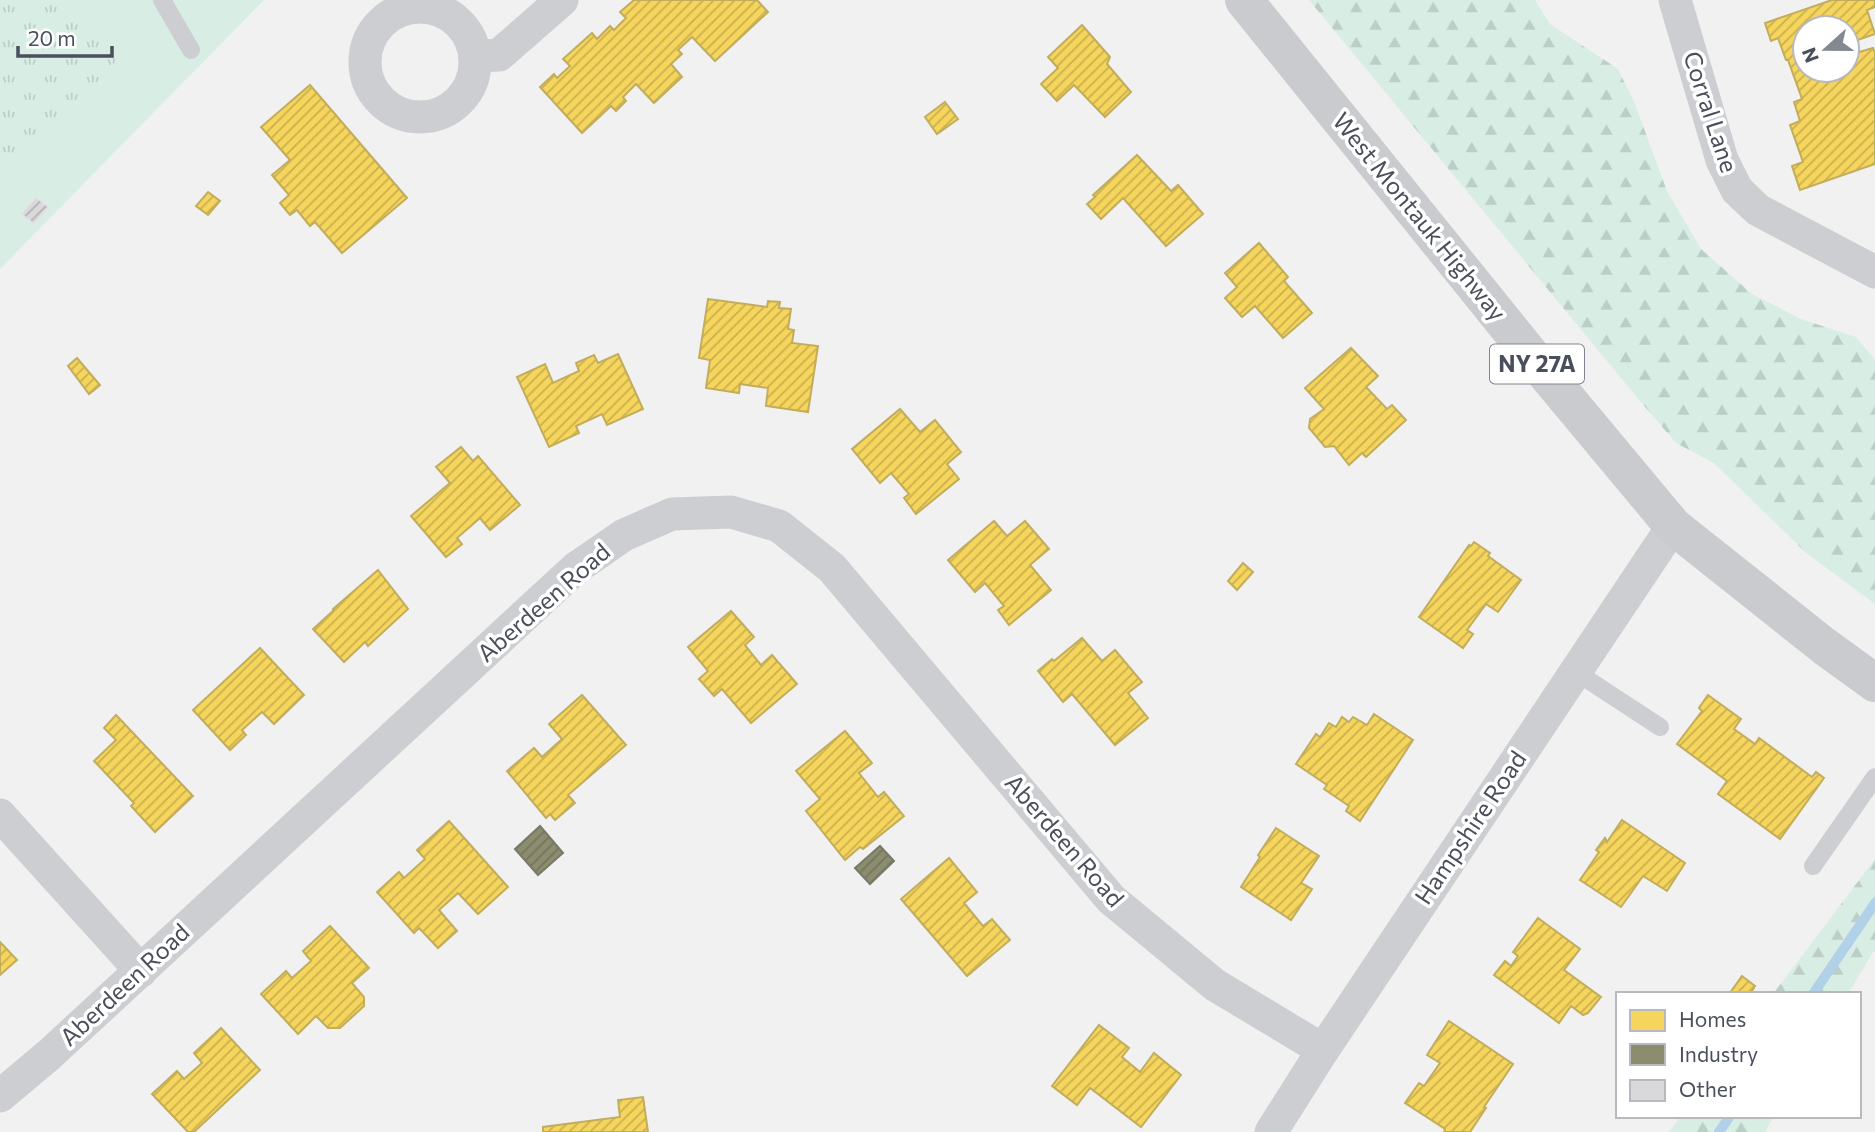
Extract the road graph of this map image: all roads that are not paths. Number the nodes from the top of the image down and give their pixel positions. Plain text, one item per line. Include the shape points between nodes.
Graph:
1 (162, 0) edge
2 (562, 0) edge
3 (1244, 0) edge
4 (1675, 0) edge
5 (191, 50) dead end
6 (476, 56) dead end
7 (1875, 272) edge
8 (1674, 526) junction
9 (1576, 672) junction
10 (1875, 683) edge
11 (1660, 727) dead end
12 (1875, 777) edge
13 (0, 815) edge
14 (1813, 866) dead end
15 (141, 971) junction
16 (1322, 1050) junction
17 (0, 1096) edge
18 (1271, 1132) edge

1 - 5 lane
2 - 6 street via 499,55
3 - 8 main road, West Montauk Highway / NY 27A via 1536,363
4 - 7 street, Corral Lane via 1722,160 1737,190 1758,210
8 - 9 street, Hampshire Road
8 - 10 main road, West Montauk Highway / NY 27A
9 - 11 lane
9 - 16 street, Hampshire Road
12 - 14 lane
13 - 15 street
15 - 16 street, Aberdeen Road via 576,568 624,535 672,514 731,512 779,526 832,568 1111,900 1215,985
15 - 17 street, Aberdeen Road
16 - 18 street, Hampshire Road

